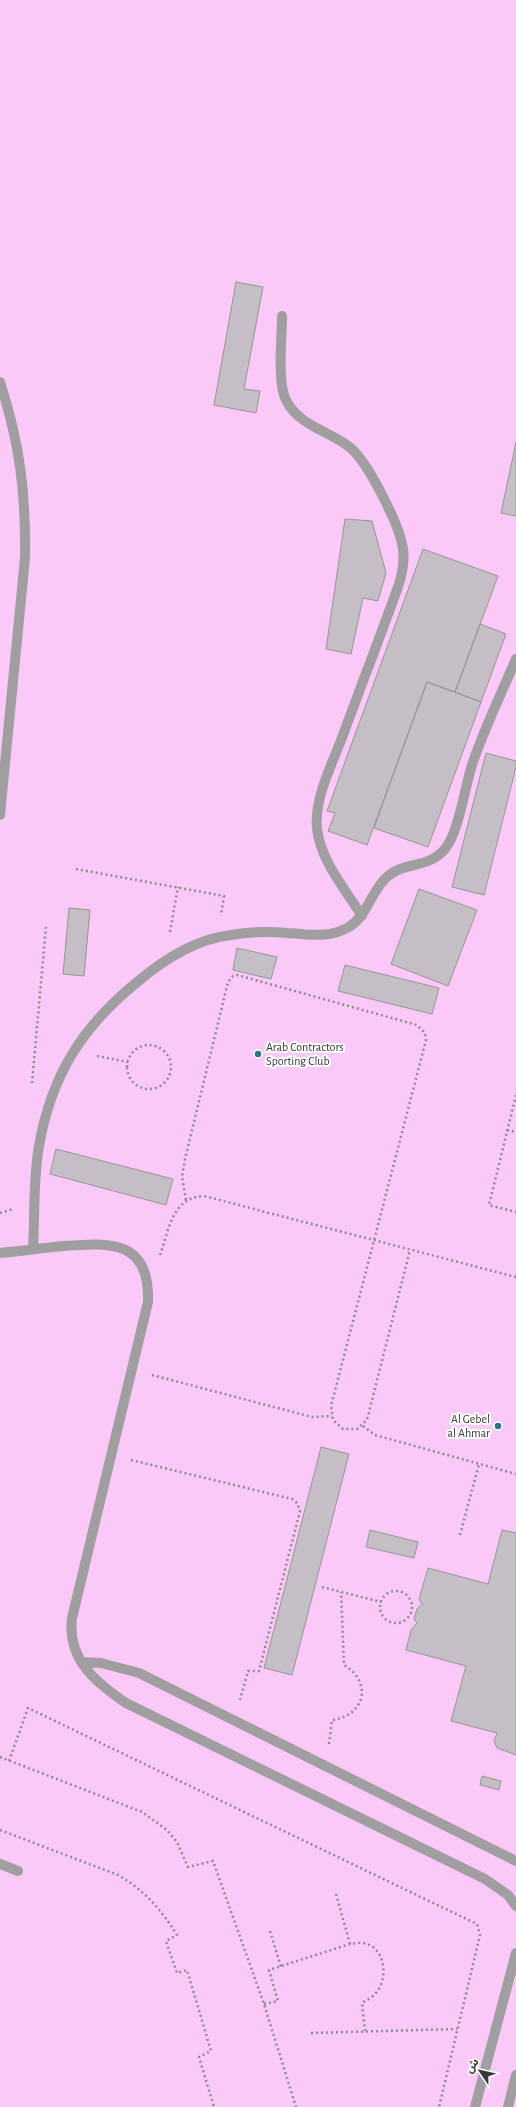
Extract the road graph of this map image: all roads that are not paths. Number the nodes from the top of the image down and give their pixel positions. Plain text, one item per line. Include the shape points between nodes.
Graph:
1 (282, 316) dead end
2 (0, 382) edge
3 (516, 659) edge
4 (3, 748) edge
5 (0, 815) edge
6 (362, 916) junction
7 (33, 1249) junction
8 (0, 1253) edge
9 (81, 1662) junction
10 (516, 1862) edge
11 (0, 1864) edge
12 (18, 1871) dead end
13 (516, 1906) edge
14 (516, 1953) edge
15 (516, 2075) edge
16 (475, 2107) edge
17 (508, 2107) edge

1 - 6 lane via 281,387 285,399 300,419 339,439 360,458 399,531 403,548 404,561 398,588 327,778 317,812 320,844 327,860
2 - 4 lane via 19,449 24,485 25,522 25,558
3 - 6 lane via 474,759 452,836 445,848 435,859 389,875 381,882
4 - 5 lane
6 - 7 lane via 351,926 325,936 252,932 207,939 165,961 99,1016 73,1051 51,1098 39,1148
7 - 8 lane
7 - 9 lane via 95,1243 114,1244 130,1252 143,1266 149,1283 148,1302 72,1618 72,1641
9 - 10 lane via 101,1663 139,1673
9 - 13 lane via 109,1691 133,1707 486,1879 508,1895
11 - 12 lane
14 - 16 lane
15 - 17 lane

